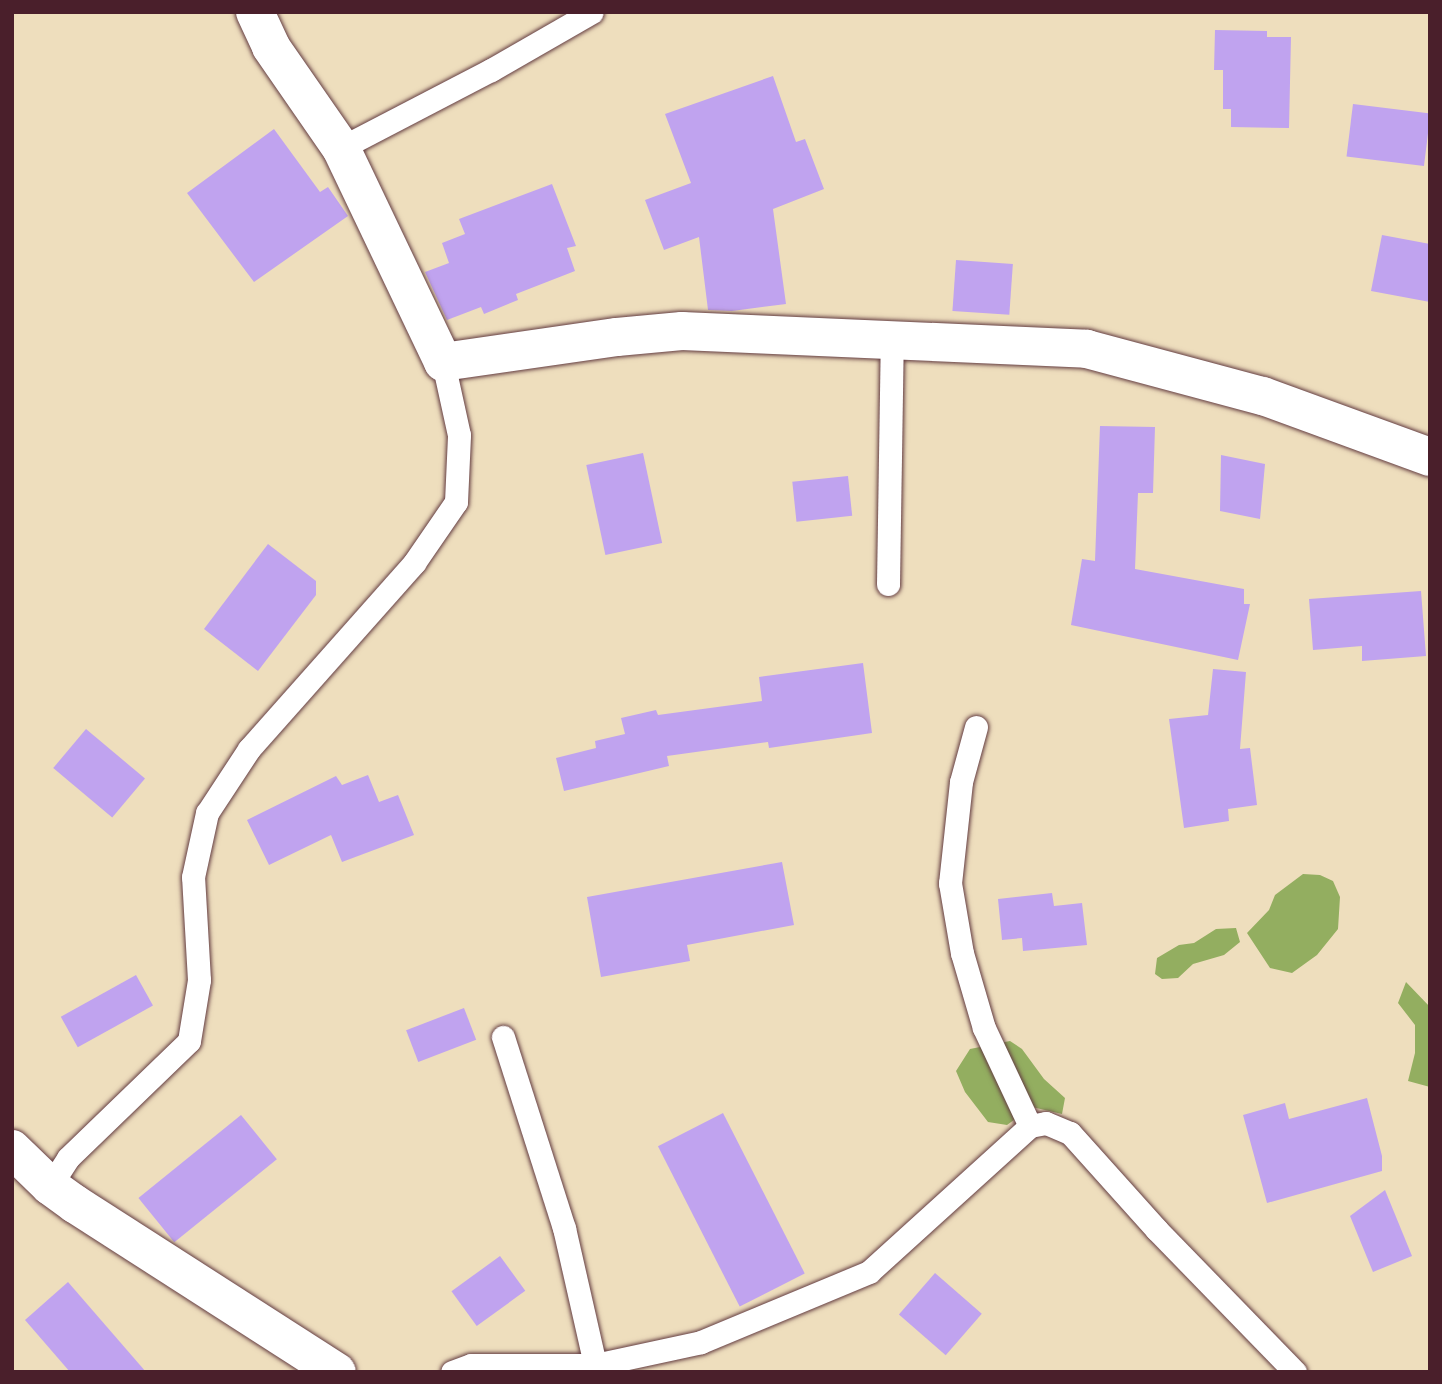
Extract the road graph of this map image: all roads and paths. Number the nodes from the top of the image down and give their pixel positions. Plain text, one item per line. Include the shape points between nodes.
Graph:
1 (256, 12) edge
2 (592, 12) edge
3 (341, 148) junction
4 (892, 341) junction
5 (443, 362) junction
6 (1430, 457) edge
7 (887, 584) dead end
8 (976, 727) dead end
9 (503, 1037) dead end
10 (1030, 1126) junction
11 (12, 1149) edge
12 (50, 1186) junction
13 (596, 1365) junction
14 (337, 1372) edge
15 (452, 1372) edge
16 (1295, 1372) edge

1 - 3 street via 271,47
2 - 3 lane
3 - 5 street
4 - 5 street via 682,331
4 - 6 street via 1087,349 1262,396
4 - 7 lane
5 - 12 lane via 459,435 456,502 414,563 249,749 207,814 193,877 199,980 189,1041 68,1158
8 - 10 lane via 961,782 950,883 962,953 984,1028
9 - 13 lane via 564,1228
10 - 13 lane via 869,1272 701,1342
10 - 16 lane via 1046,1123 1070,1133
11 - 12 street
12 - 14 street
13 - 15 lane via 471,1365

